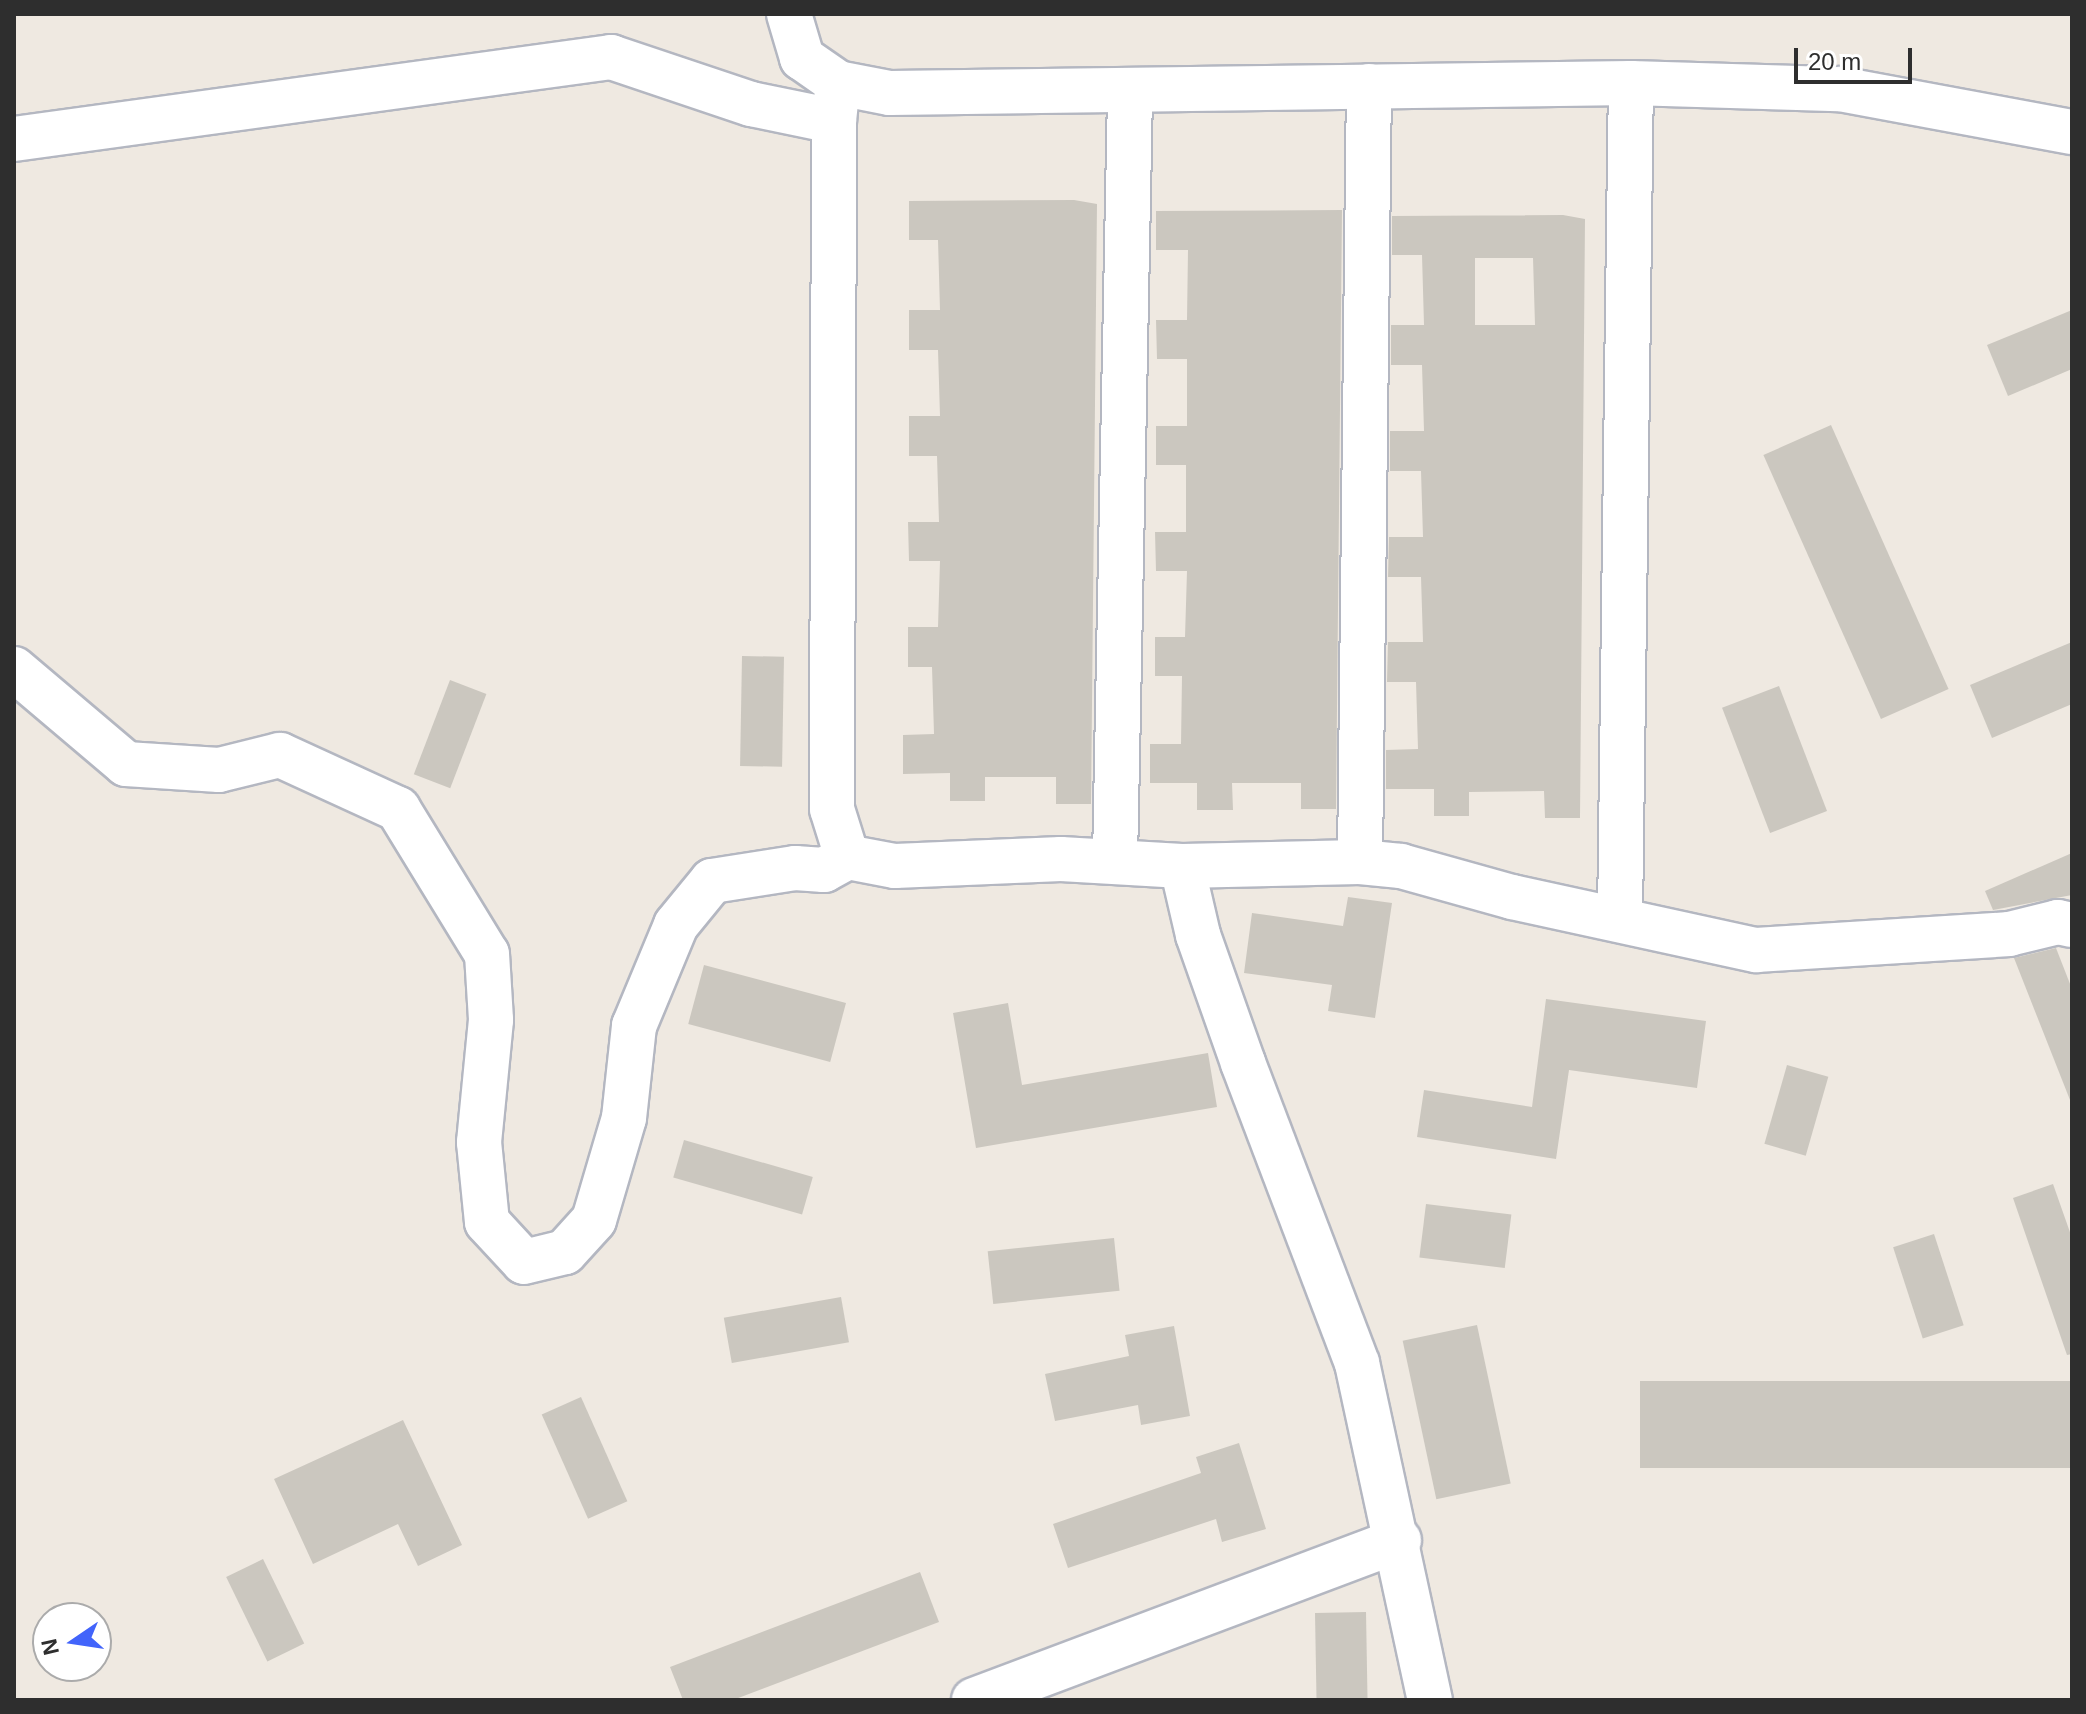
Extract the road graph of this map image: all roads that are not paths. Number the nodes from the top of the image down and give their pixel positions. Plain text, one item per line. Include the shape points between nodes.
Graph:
1 (789, 14) edge
2 (1631, 83) junction
3 (1369, 86) junction
4 (1130, 91) junction
5 (836, 102) junction
6 (2072, 132) edge
7 (14, 139) edge
8 (14, 669) edge
9 (847, 857) junction
10 (1115, 861) junction
11 (1360, 862) junction
12 (1182, 866) junction
13 (1620, 918) junction
14 (2072, 925) edge
15 (1399, 1540) junction
16 (974, 1700) edge
17 (1430, 1700) edge

1 - 5 street via 802,58
2 - 3 street
2 - 6 street via 1839,89
2 - 13 street
3 - 4 street
3 - 11 street
4 - 5 street via 890,93
4 - 10 street
5 - 7 street via 751,104 611,57
5 - 9 street via 832,809
8 - 9 street via 126,764 219,770 280,755 398,809 487,954 491,1020 479,1142 487,1222 524,1262 565,1252 594,1220 624,1118 634,1026 676,925 712,881 795,868 824,870
9 - 10 street via 895,866
10 - 12 street
11 - 12 street
11 - 13 street via 1401,866 1512,897
12 - 15 street via 1198,935 1243,1063 1357,1363
13 - 14 street via 1756,950 2009,934 2058,922
15 - 16 street
15 - 17 street

